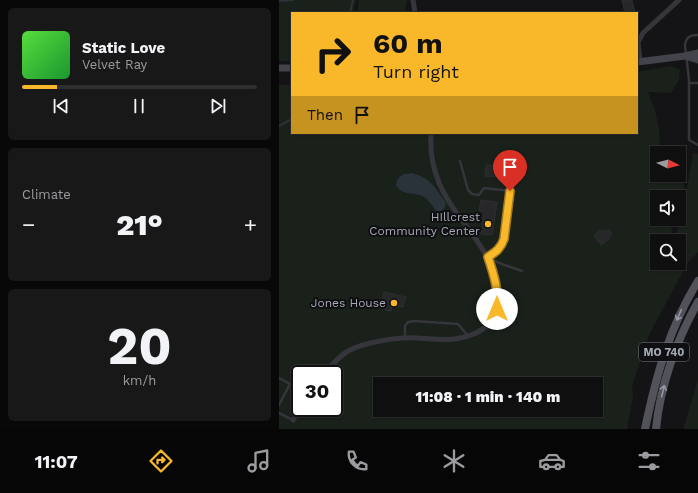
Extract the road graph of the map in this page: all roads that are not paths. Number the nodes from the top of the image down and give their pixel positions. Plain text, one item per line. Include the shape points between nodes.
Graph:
1 (413, 0) edge
2 (679, 0) edge
3 (415, 12) edge
4 (698, 35) edge
5 (698, 53) edge
6 (685, 56) junction
7 (698, 60) edge
8 (639, 61) edge
9 (279, 68) edge
10 (291, 68) edge
11 (689, 82) junction
12 (698, 83) edge
13 (431, 134) edge
14 (698, 145) edge
15 (461, 160) dead end
16 (488, 257) junction
17 (522, 271) dead end
18 (698, 281) edge
19 (698, 302) edge
20 (468, 336) junction
21 (405, 338) junction
22 (332, 365) edge
23 (279, 378) edge
24 (290, 384) joint
25 (279, 405) edge
26 (279, 413) edge
27 (295, 417) edge
28 (293, 420) joint
29 (645, 429) edge
30 (656, 429) edge

1 - 3 street
2 - 8 street via 643,33 638,42
4 - 6 lane via 690,36 686,40
5 - 6 main road
6 - 7 main road
6 - 8 main road
6 - 11 lane
9 - 10 main road
11 - 12 lane
11 - 14 lane via 689,140
13 - 16 street via 432,161 438,181
15 - 16 lane via 468,190 472,194 479,195 484,188 510,191 504,239 497,252
16 - 17 lane
16 - 20 street via 497,289 497,309 487,326
18 -> 29 main road, MO 740 via 684,304 665,350
30 -> 19 main road, MO 740 via 667,376 687,322
20 - 21 street via 450,340
20 - 21 lane via 458,324 414,321 408,322 405,326
21 - 22 street via 378,342 348,351
23 - 24 lane
24 - 25 lane
26 - 28 lane
27 - 28 street

